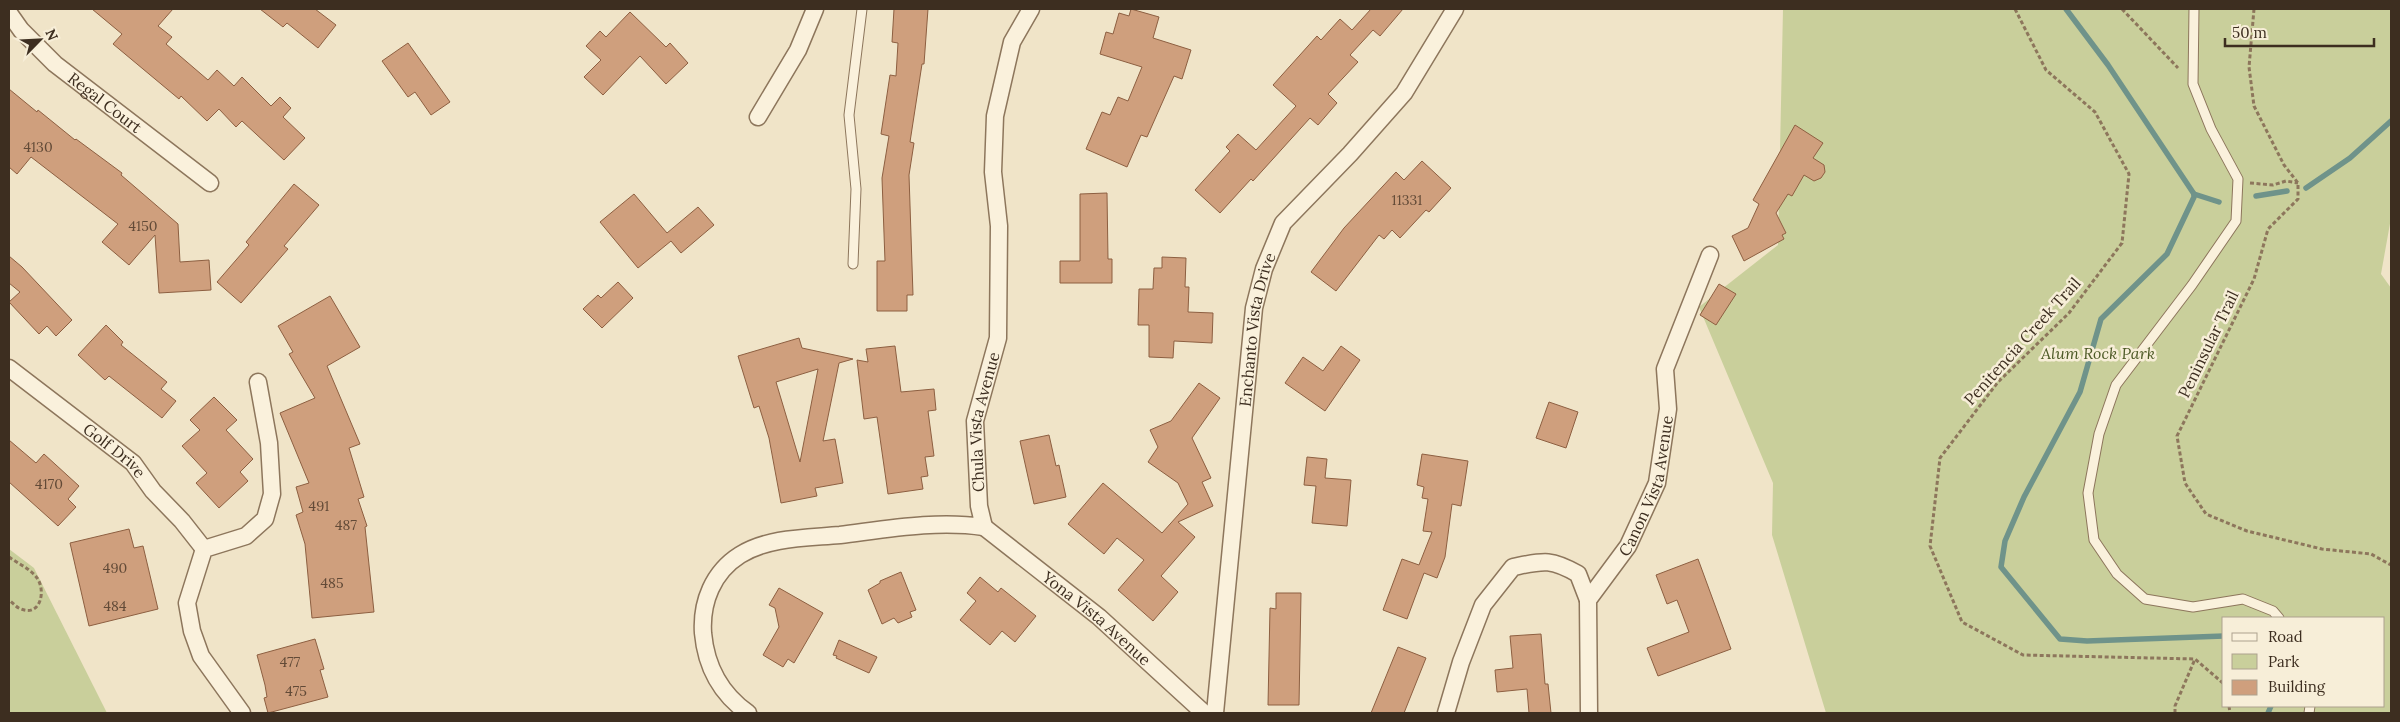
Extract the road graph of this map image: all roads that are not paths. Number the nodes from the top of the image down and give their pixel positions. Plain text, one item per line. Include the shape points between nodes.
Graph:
1 (815, 9) edge
2 (862, 9) edge
3 (1031, 9) edge
4 (1455, 9) edge
5 (2194, 9) edge
6 (9, 13) edge
7 (758, 117) dead end
8 (210, 183) dead end
9 (1710, 255) dead end
10 (853, 264) dead end
11 (9, 368) edge
12 (258, 382) dead end
13 (984, 527) junction
14 (204, 549) junction
15 (1588, 600) junction
16 (2278, 617) edge
17 (242, 713) edge
18 (748, 713) edge
19 (1204, 713) edge
20 (1216, 713) edge
21 (1446, 713) edge
22 (1589, 713) edge

1 - 7 street via 798,50
2 - 10 lane via 849,115 856,189
3 - 13 street, Chula Vista Avenue via 1012,42 995,116 993,172 999,226 998,338 975,421 979,506
4 - 20 street, Enchanto Vista Drive via 1404,93 1283,223 1264,269 1254,308
5 - 16 lane via 2194,84 2211,129 2238,179 2236,220 2192,285 2116,385 2099,434 2088,494 2094,540 2117,574 2145,599 2192,607 2243,599 2273,611
6 - 8 street, Regal Court via 55,64
9 - 15 street, Canon Vista Avenue via 1665,369 1668,409 1657,483 1628,546
11 - 14 street, Golf Drive via 133,463
12 - 14 street via 269,443 272,494 265,519 246,536
13 - 18 street via 928,524 772,542 739,556 715,581 707,595 702,616 704,647 715,678 734,704
13 - 19 street, Yona Vista Avenue via 1099,617
14 - 17 street via 187,603 192,630 201,656
15 - 21 street via 1578,574 1560,564 1544,561 1512,567 1483,605
15 - 22 street

